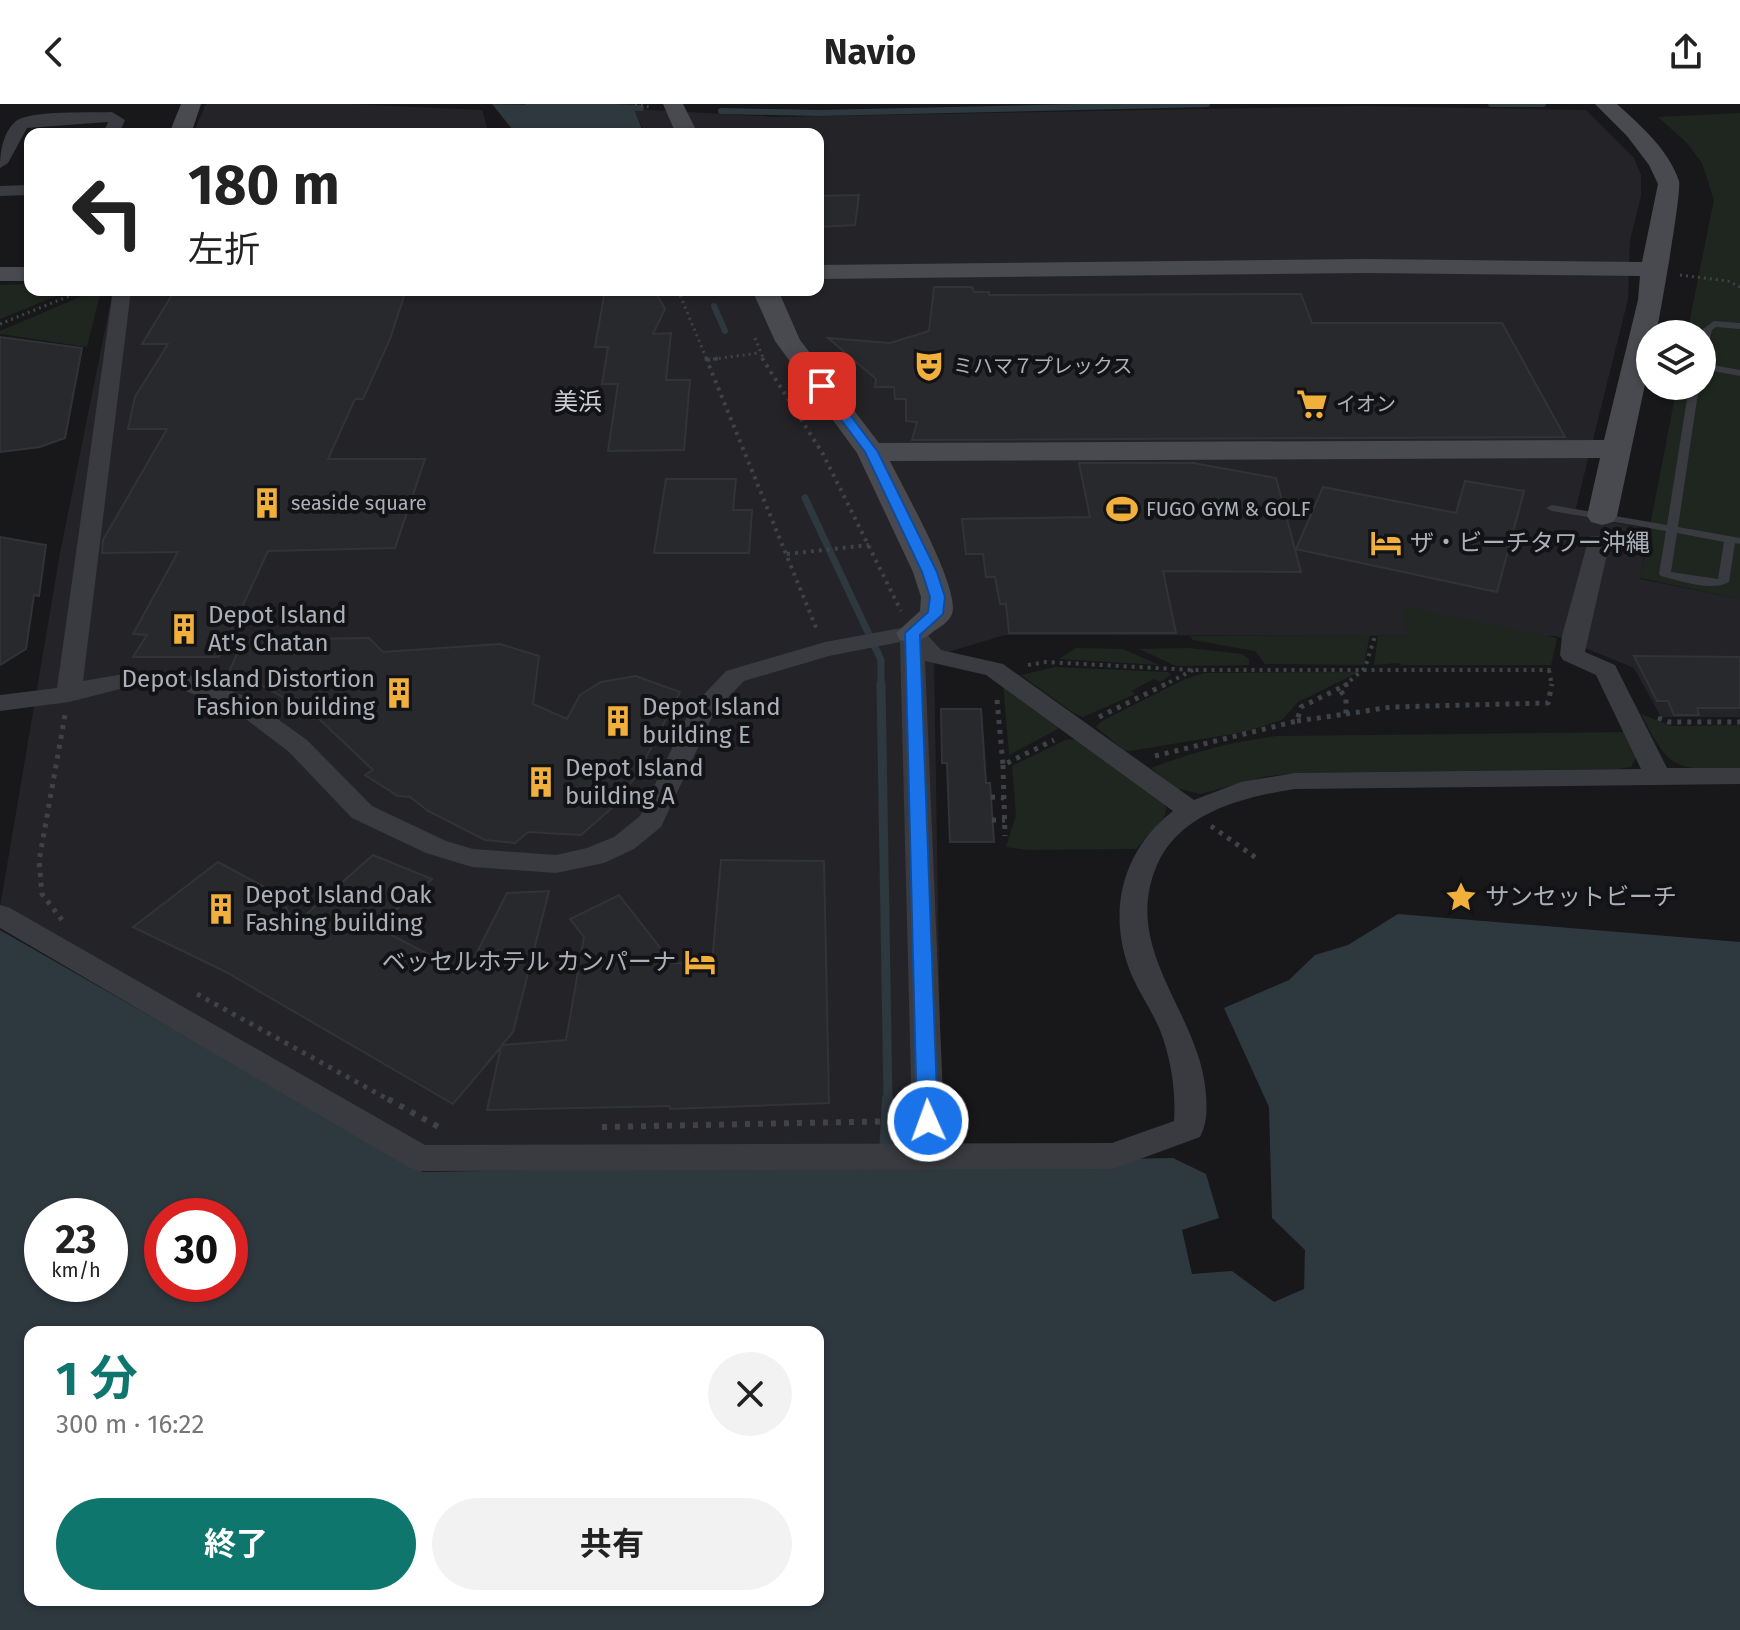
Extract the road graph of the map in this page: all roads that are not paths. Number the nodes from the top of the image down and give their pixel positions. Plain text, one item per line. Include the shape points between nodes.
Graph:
1 (191, 104) edge
2 (673, 104) edge
3 (1605, 104) edge
4 (114, 128) edge
5 (182, 128) edge
6 (684, 128) edge
7 (0, 163) edge
8 (24, 190) edge
9 (0, 191) edge
10 (824, 272) edge
11 (1666, 272) junction
12 (0, 274) edge
13 (24, 274) edge
14 (121, 296) edge
15 (768, 296) edge
16 (1648, 320) edge
17 (1716, 324) edge
18 (1740, 326) edge
19 (1716, 369) edge
20 (1740, 373) edge
21 (1636, 380) edge
22 (1692, 400) edge
23 (1616, 449) junction
24 (871, 452) junction
25 (1552, 508) dead end
26 (1601, 528) junction
27 (1670, 529) junction
28 (1735, 540) edge
29 (912, 633) junction
30 (70, 691) junction
31 (0, 696) edge
32 (0, 703) edge
33 (1740, 776) edge
34 (1658, 777) junction
35 (1191, 811) junction
36 (0, 915) edge
37 (928, 1121) road end

1 - 5 street
2 - 6 street
3 - 11 street via 1635,131 1669,184
4 - 7 street via 117,120 112,117 30,121 21,125
8 - 9 street
10 - 11 street via 1366,266
11 - 16 street via 1651,300
12 - 13 street
14 - 30 street
15 - 24 street via 788,341
17 - 18 lane
19 - 20 lane
21 - 23 street
22 - 27 lane
23 - 24 street
23 - 26 street
24 - 29 street via 937,597 936,614
25 - 26 lane
26 - 27 lane
26 - 34 street via 1572,655 1606,670
27 - 28 lane
27 - 28 lane via 1665,574 1712,583 1723,582
29 - 30 street via 825,649 735,676 704,708 651,821 624,843 556,864 472,858 362,812 298,746 256,715 238,702 180,680 124,681
29 - 35 street via 933,656 994,669
29 - 37 street
30 - 31 street
30 - 32 street
33 - 34 street
34 - 35 street via 1295,781 1250,788
35 - 36 street via 1156,842 1131,902 1133,937 1177,1035 1193,1095 1189,1128 1113,1156 420,1158

